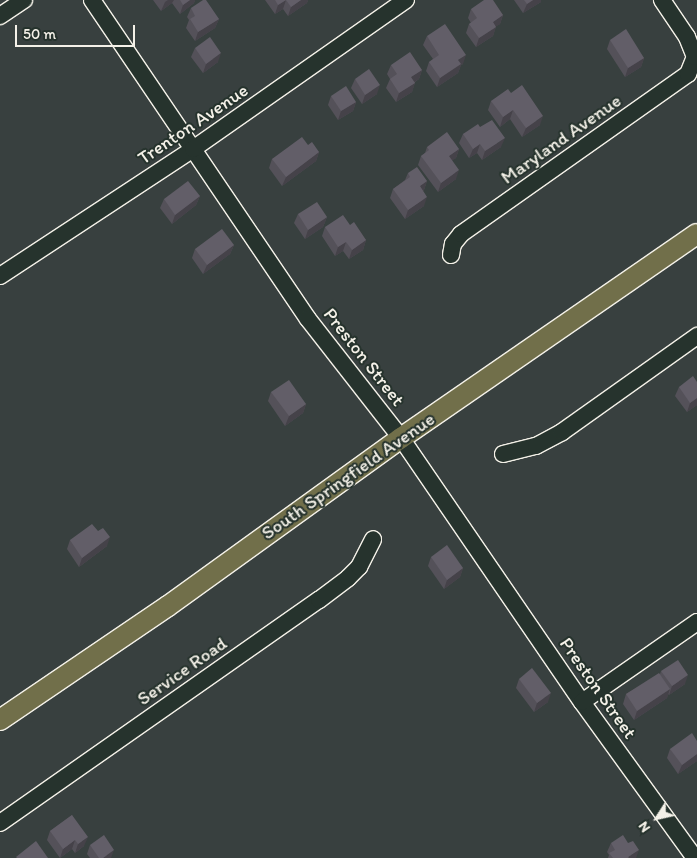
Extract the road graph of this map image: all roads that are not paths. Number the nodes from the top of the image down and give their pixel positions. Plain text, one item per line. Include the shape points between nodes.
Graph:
1 (24, 0) edge
2 (92, 0) edge
3 (406, 0) edge
4 (662, 0) edge
5 (0, 16) edge
6 (194, 149) junction
7 (697, 234) edge
8 (451, 255) dead end
9 (0, 276) edge
10 (697, 336) edge
11 (401, 438) junction
12 (503, 454) dead end
13 (373, 539) dead end
14 (697, 622) edge
15 (582, 702) junction
16 (0, 720) edge
17 (0, 823) edge
18 (695, 858) edge

1 - 5 street
2 - 6 street, Preston Street
3 - 6 street, Trenton Avenue
4 - 8 street, Maryland Avenue via 687,37 695,57 688,74 461,234 453,244
6 - 9 street, Trenton Avenue
6 - 11 street, Preston Street via 308,319
7 - 11 main road, South Springfield Avenue
10 - 12 street via 562,432 536,446
11 - 15 street, Preston Street
11 - 16 main road, South Springfield Avenue via 168,606
13 - 17 street, Service Road via 359,567 327,595
14 - 15 street
15 - 18 street, Preston Street

